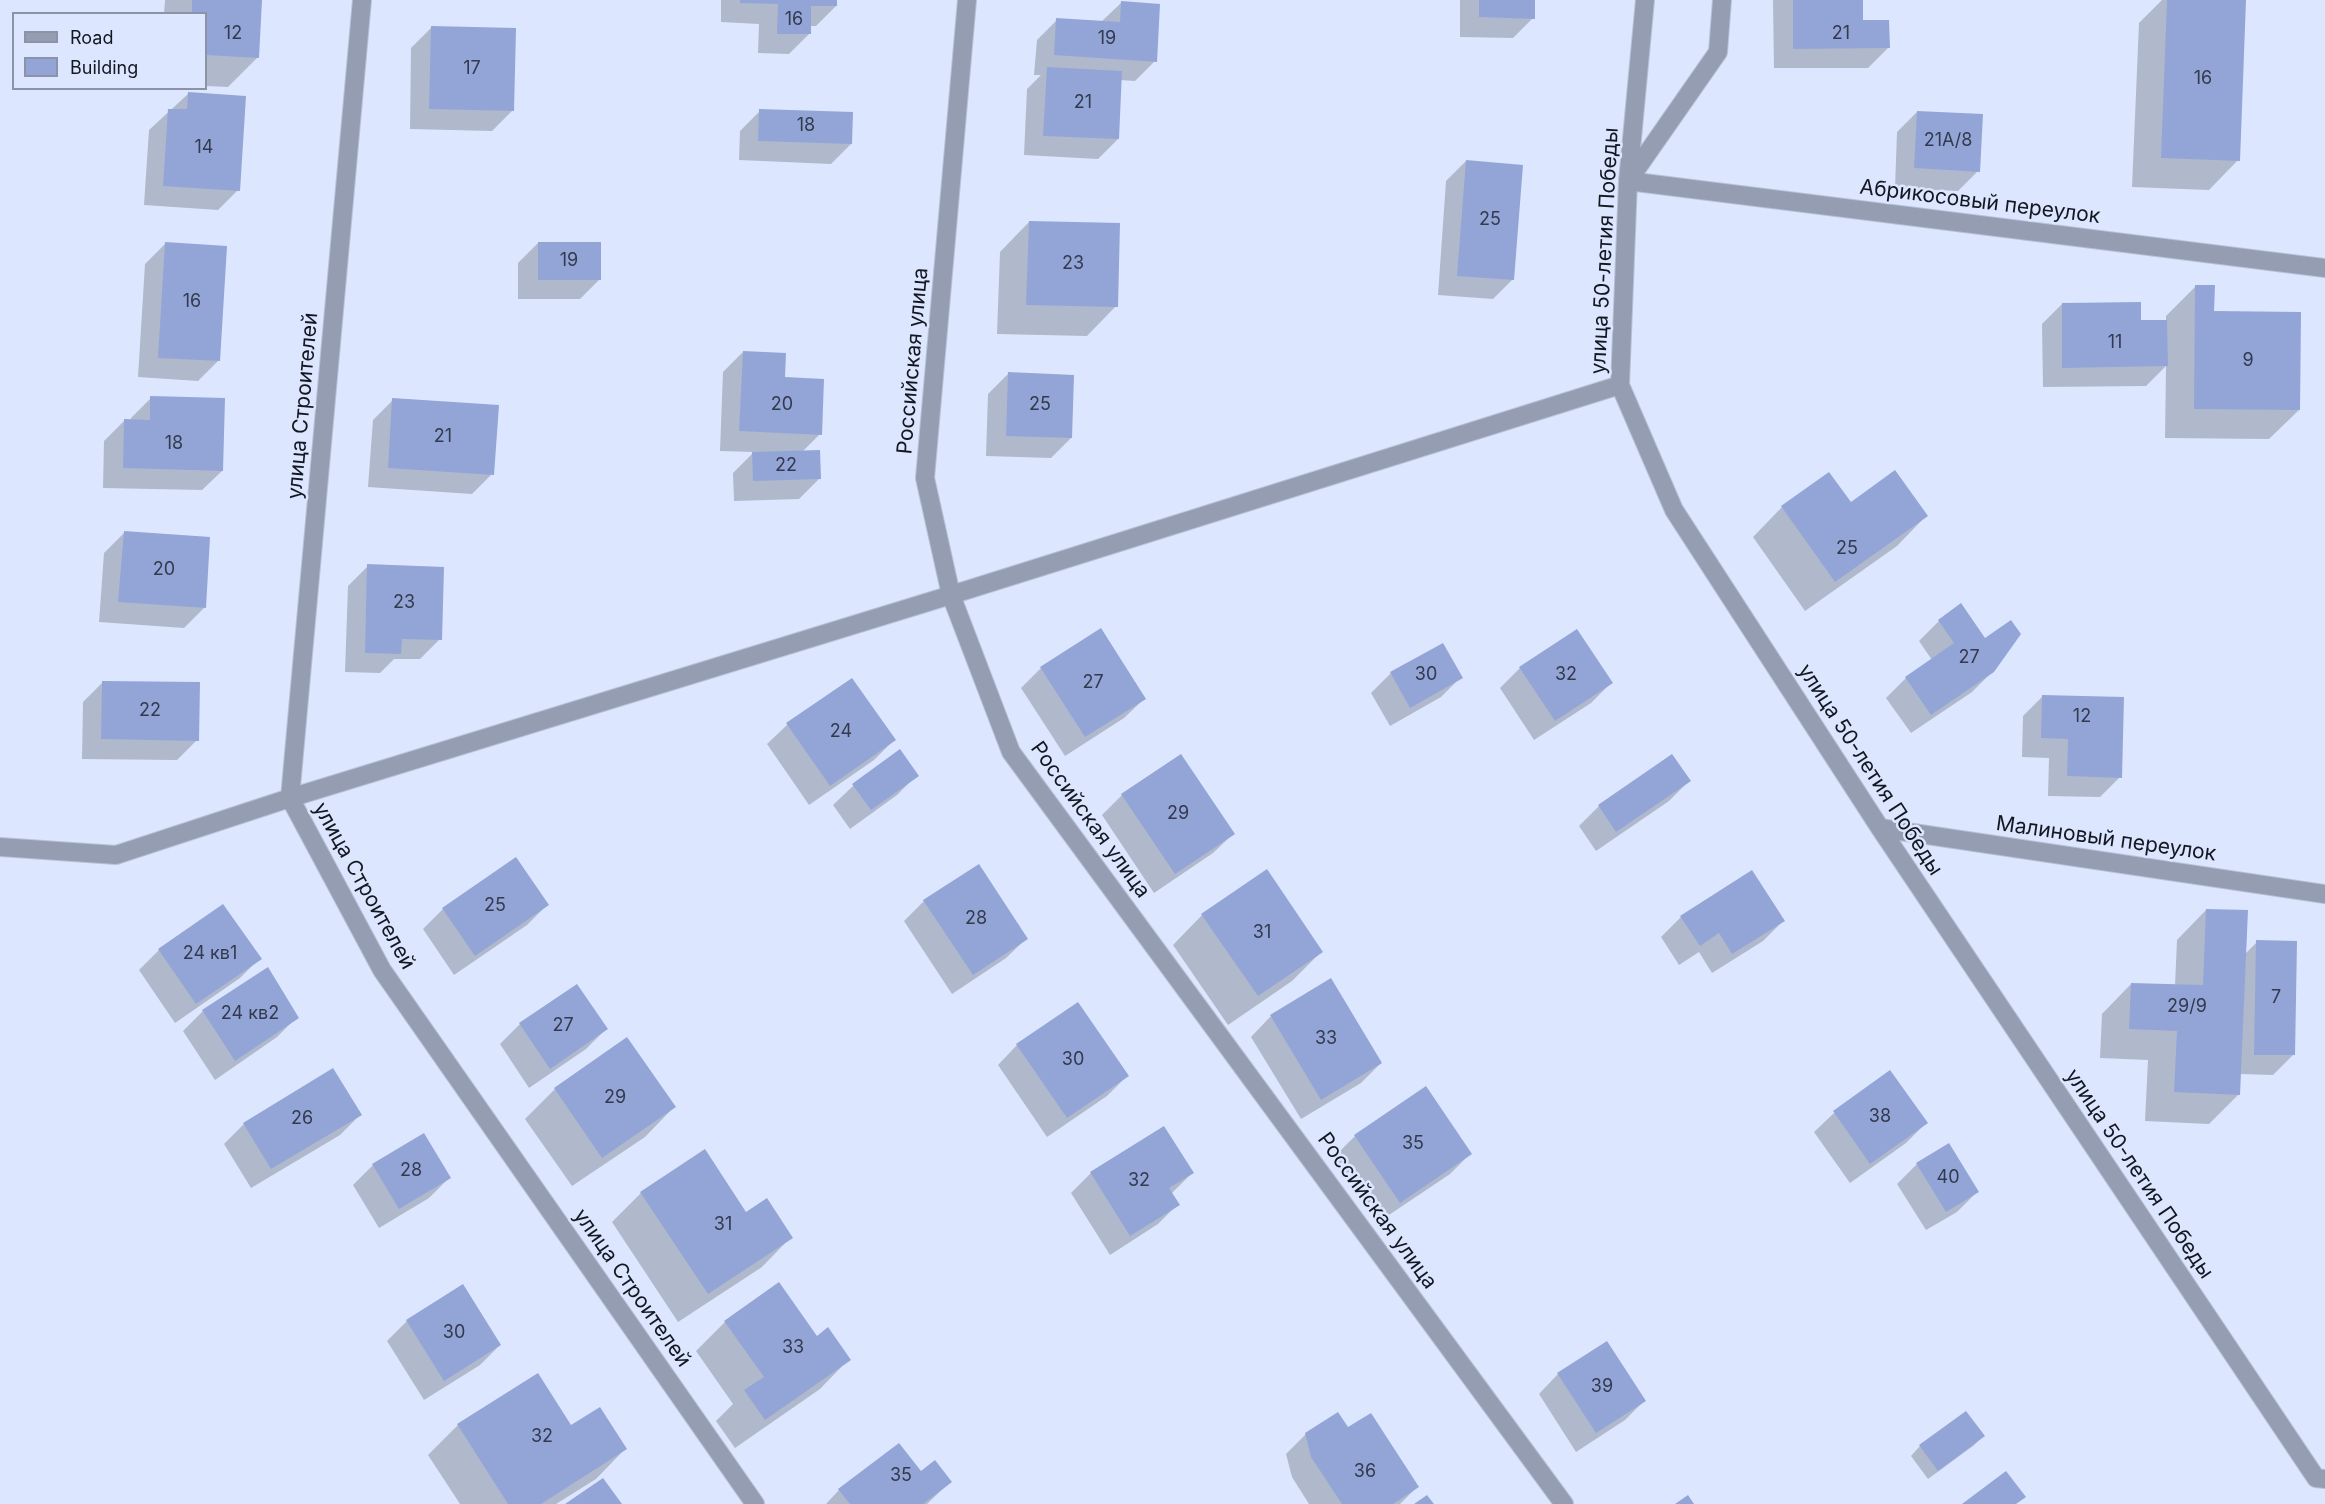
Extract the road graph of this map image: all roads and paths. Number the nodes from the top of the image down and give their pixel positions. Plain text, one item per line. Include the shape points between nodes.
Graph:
1 (362, 0) edge
2 (967, 0) edge
3 (1645, 0) edge
4 (1722, 0) edge
5 (1629, 180) junction
6 (2325, 268) edge
7 (1620, 385) junction
8 (951, 595) junction
9 (290, 798) junction
10 (1880, 828) junction
11 (0, 847) edge
12 (2325, 894) edge
13 (2325, 1479) edge
14 (755, 1504) edge
15 (1564, 1504) edge

1 - 9 street, улица Строителей
2 - 8 street, Российская улица via 925,478
3 - 5 street, улица 50-летия Победы
4 - 5 street via 1718,52
5 - 6 street, Абрикосовый переулок
5 - 7 street, улица 50-летия Победы
7 - 8 street
7 - 10 street, улица 50-летия Победы via 1674,510
8 - 9 street
8 - 15 street, Российская улица via 1011,752
9 - 11 street via 116,855
9 - 14 street, улица Строителей via 382,970
10 - 12 street, Малиновый переулок
10 - 13 street, улица 50-летия Победы via 2316,1478

